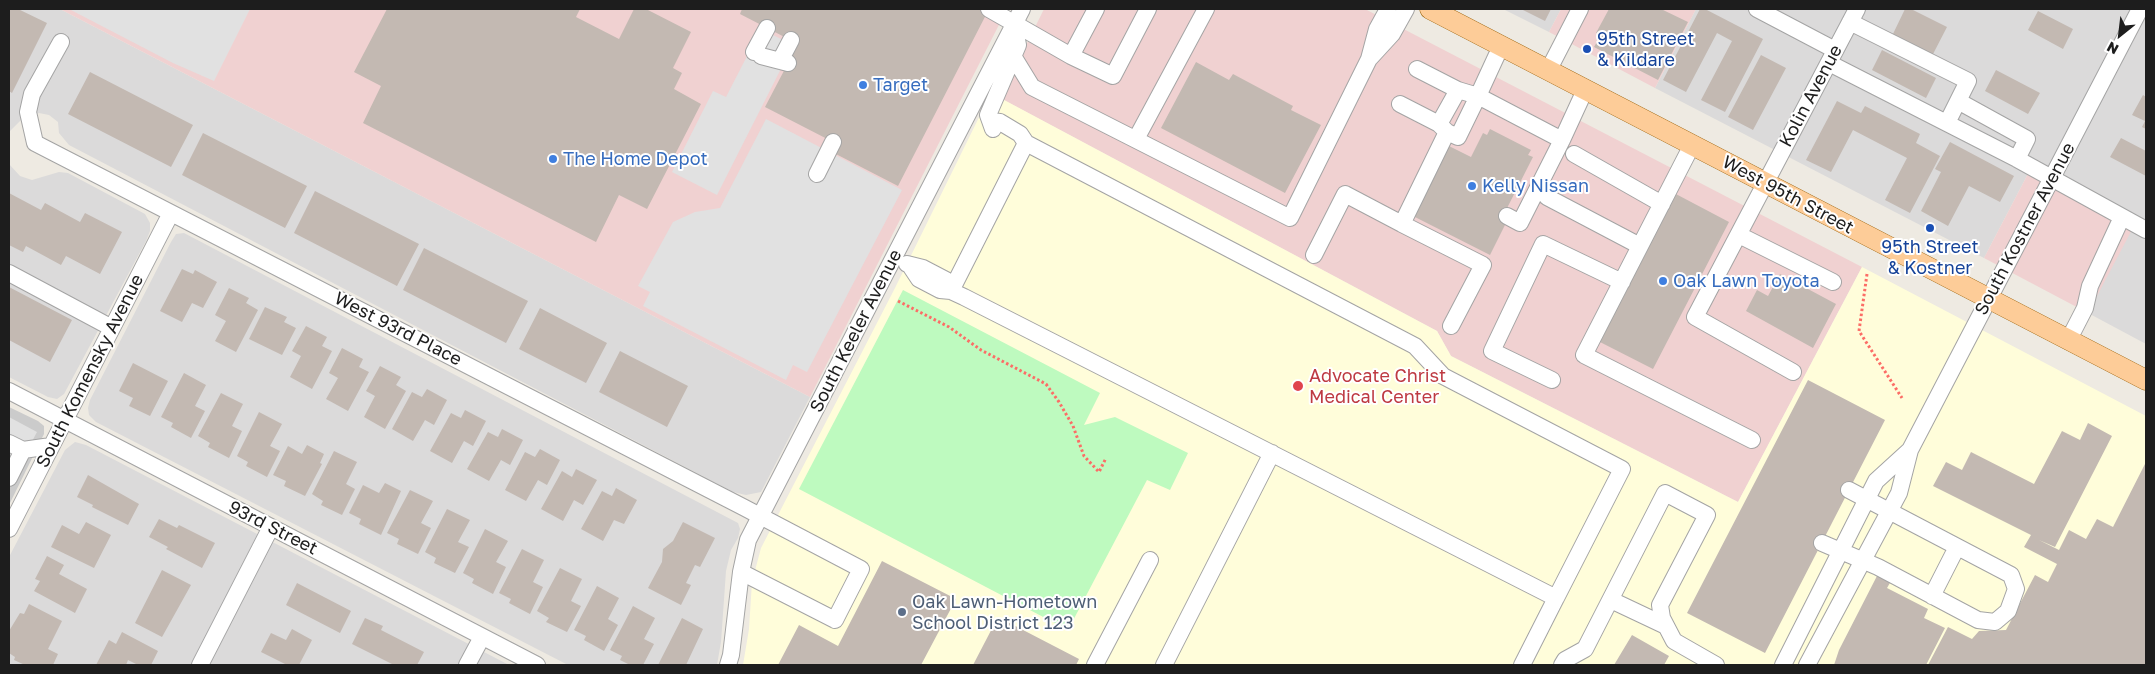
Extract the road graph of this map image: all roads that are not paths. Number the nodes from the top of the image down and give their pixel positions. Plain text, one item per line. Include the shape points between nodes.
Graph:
1 (989, 9) edge
2 (1022, 9) edge
3 (1096, 9) edge
4 (1148, 9) edge
5 (1206, 9) edge
6 (1388, 9) edge
7 (1406, 9) edge
8 (1430, 9) edge
9 (1580, 9) edge
10 (1757, 9) edge
11 (2140, 9) edge
12 (1853, 15) edge
13 (1014, 24) junction
14 (767, 28) dead end
15 (791, 40) dead end
16 (61, 42) dead end
17 (1502, 46) junction
18 (1013, 56) junction
19 (1071, 56) junction
20 (1832, 56) junction
21 (1369, 59) junction
22 (1417, 69) dead end
23 (1548, 70) junction
24 (1458, 90) junction
25 (1585, 90) junction
26 (1478, 96) junction
27 (1958, 101) junction
28 (1400, 104) dead end
29 (1947, 123) junction
30 (1443, 128) junction
31 (1136, 139) junction
32 (1562, 140) junction
33 (833, 142) dead end
34 (1026, 143) junction
35 (1692, 145) junction
36 (1574, 154) dead end
37 (2017, 159) junction
38 (817, 174) dead end
39 (2052, 178) junction
40 (1766, 184) junction
41 (1547, 197) dead end
42 (1662, 204) junction
43 (171, 213) junction
44 (1507, 216) dead end
45 (2122, 217) junction
46 (1402, 224) junction
47 (2146, 230) edge
48 (1739, 235) junction
49 (1640, 246) junction
50 (1314, 255) dead end
51 (894, 257) junction
52 (9, 273) edge
53 (1622, 282) junction
54 (1832, 282) dead end
55 (952, 291) junction
56 (1988, 300) junction
57 (1451, 326) dead end
58 (112, 328) junction
59 (2068, 341) junction
60 (1793, 372) dead end
61 (1552, 380) dead end
62 (2146, 380) edge
63 (9, 392) edge
64 (64, 420) junction
65 (1752, 440) dead end
66 (16, 446) edge
67 (51, 446) junction
68 (1910, 450) junction
69 (1272, 453) junction
70 (9, 478) edge
71 (1849, 490) dead end
72 (1866, 499) junction
73 (1890, 511) junction
74 (760, 516) junction
75 (271, 527) junction
76 (9, 529) edge
77 (1822, 543) dead end
78 (1958, 547) junction
79 (1840, 550) junction
80 (1150, 560) dead end
81 (1864, 560) junction
82 (741, 572) junction
83 (1932, 596) junction
84 (1556, 598) junction
85 (1611, 600) junction
86 (1660, 605) junction
87 (1666, 626) junction
88 (482, 637) junction
89 (1686, 648) junction
90 (200, 665) edge
91 (467, 665) edge
92 (537, 665) edge
93 (728, 665) edge
94 (1095, 665) edge
95 (1164, 665) edge
96 (1522, 665) edge
97 (1562, 665) edge
98 (1716, 665) edge
99 (1783, 665) edge
100 (1807, 665) edge

1 - 13 street
2 - 13 street, South Keeler Avenue
3 - 19 street
4 - 19 street via 1113,76
5 - 31 street
6 - 21 street via 1377,29
7 - 21 street via 1392,34
8 - 17 main road, West 95th Street
9 - 23 street
10 - 20 street
11 - 39 street, South Kostner Avenue
12 - 20 street, Kolin Avenue
12 - 27 street via 1968,81
13 - 18 street via 1018,45
13 - 19 street
13 - 51 street, South Keeler Avenue
14 - 15 street via 758,54 784,62
16 - 43 street, West 93rd Place via 32,94 28,112 35,143
17 - 23 main road, West 95th Street
17 - 26 street
18 - 31 street via 1032,87
18 - 34 street via 988,115 991,121 1000,122 1020,134
20 - 29 street
20 - 40 street, Kolin Avenue
21 - 31 street via 1290,218
22 - 24 street
23 - 25 main road, West 95th Street
24 - 26 street
24 - 30 street
25 - 32 street
25 - 35 main road, West 95th Street
26 - 30 street via 1458,137
26 - 32 street
27 - 29 street
27 - 37 street via 2027,139
28 - 30 street
29 - 37 street
30 - 46 street
32 - 44 street via 1520,223
33 - 38 street
34 - 55 street
34 - 84 street via 1416,346 1443,376 1622,469
35 - 40 main road, West 95th Street
35 - 42 street
36 - 42 street
37 - 39 street
39 - 45 street
39 - 56 street, South Kostner Avenue
40 - 48 street, Kolin Avenue
40 - 56 main road, West 95th Street
41 - 49 street
42 - 49 street
43 - 58 street, South Komensky Avenue
43 - 74 street, West 93rd Place
45 - 47 street
45 - 59 street
46 - 50 street via 1346,194
46 - 57 street via 1483,265
48 - 54 street
48 - 60 street, Kolin Avenue via 1695,317
49 - 53 street
51 - 55 street via 946,280
51 - 74 street, South Keeler Avenue
52 - 58 street
53 - 61 street via 1543,244 1492,351
53 - 65 street via 1584,355
55 - 69 street
56 - 59 main road, West 95th Street
56 - 68 street, South Kostner Avenue
58 - 64 street, South Komensky Avenue
59 - 62 main road, West 95th Street
63 - 64 street, 93rd Street
64 - 67 street, South Komensky Avenue
64 - 75 street, 93rd Street
66 - 67 street
66 - 70 street
67 - 76 street, South Komensky Avenue
68 - 72 street, South Kostner Avenue via 1876,481
68 - 73 street, South Kostner Avenue via 1899,493
69 - 84 street
69 - 95 street
71 - 72 street
72 - 73 street
72 - 79 street, South Kostner Avenue
73 - 78 street
73 - 81 street, South Kostner Avenue
74 - 82 street, South Keeler Avenue via 748,540
74 - 82 street, West 93rd Place via 861,570 835,620
75 - 88 street, 93rd Street
75 - 90 street
77 - 79 street
78 - 83 street
78 - 83 street via 2011,575 2016,589 2008,611 1995,622 1978,620
79 - 81 street
79 - 99 street, South Kostner Avenue
80 - 94 street
81 - 83 street
81 - 100 street, South Kostner Avenue
82 - 93 street, South Keeler Avenue
84 - 96 street
85 - 86 street via 1665,493 1707,515
85 - 87 street
85 - 97 street via 1585,649 1564,660
86 - 87 street
86 - 89 street via 1673,617
87 - 89 street via 1674,641
88 - 91 street
88 - 92 street, 93rd Street
89 - 98 street

